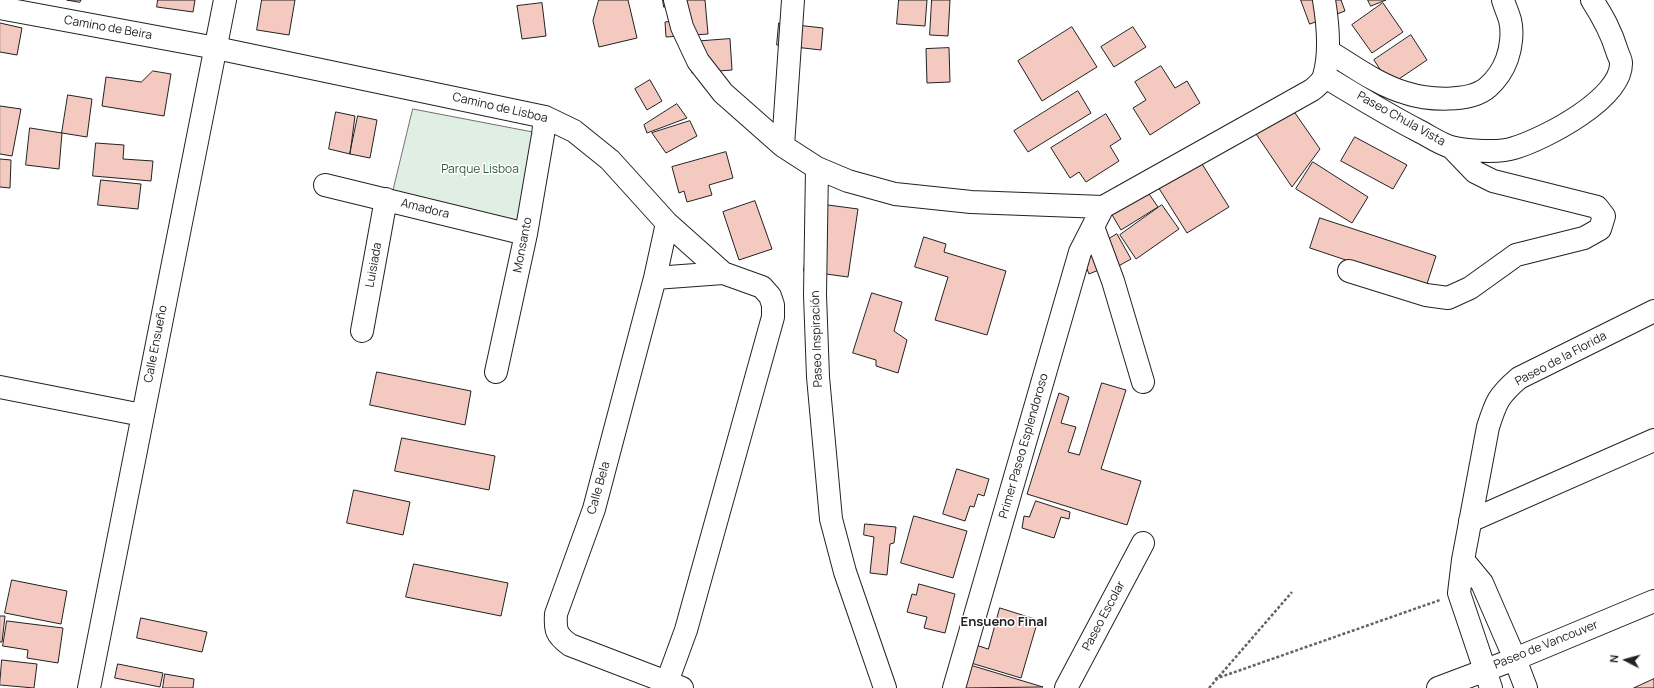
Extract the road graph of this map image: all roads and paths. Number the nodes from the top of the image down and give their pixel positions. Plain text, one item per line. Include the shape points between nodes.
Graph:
1 (225, 0) edge
2 (675, 0) edge
3 (794, 0) edge
4 (1324, 0) edge
5 (1503, 0) edge
6 (1592, 0) edge
7 (0, 8) edge
8 (216, 48) junction
9 (1328, 51) junction
10 (1324, 76) junction
11 (545, 116) junction
12 (783, 146) junction
13 (1451, 147) junction
14 (817, 168) junction
15 (325, 185) dead end
16 (386, 199) junction
17 (1102, 206) junction
18 (667, 223) junction
19 (1092, 227) junction
20 (526, 234) junction
21 (1349, 271) dead end
22 (723, 273) junction
23 (656, 278) junction
24 (770, 296) joint
25 (1654, 311) edge
26 (362, 331) dead end
27 (496, 372) dead end
28 (1143, 382) dead end
29 (0, 386) edge
30 (142, 415) junction
31 (1654, 440) edge
32 (1470, 521) junction
33 (1143, 543) dead end
34 (1463, 560) junction
35 (1292, 592) dead end
36 (1459, 593) junction
37 (1654, 601) edge
38 (1515, 659) junction
39 (1215, 679) junction
40 (1488, 679) edge
41 (674, 685) edge
42 (89, 688) edge
43 (885, 688) edge
44 (954, 688) edge
45 (1066, 688) edge
46 (1208, 688) edge
47 (1438, 688) edge
48 (1526, 688) edge

1 - 8 street, Calle Ensueño
2 - 12 street via 682,27 698,61 723,93
3 - 12 street
4 - 9 street
5 - 9 street via 1510,22 1511,49 1502,71 1488,88 1471,95 1433,99 1407,94 1387,87
6 - 13 street, Paseo Chula Vista via 1608,26 1621,63 1617,80 1606,95 1576,118 1514,149 1489,151
7 - 8 street, Camino de Beira
8 - 11 street, Camino de Lisboa
8 - 30 street, Calle Ensueño
9 - 10 street
10 - 13 street, Paseo Chula Vista via 1409,126
10 - 17 street via 1312,90
11 - 18 street, Camino de Lisboa via 574,130 610,160
11 - 20 street, Monsanto
12 - 14 street
13 - 21 street via 1475,172 1494,181 1597,207 1604,216 1600,229 1584,238 1516,255 1470,288 1448,298 1426,296
14 - 17 street via 848,181 894,194 971,202
14 - 43 street, Paseo Inspiración via 815,296 818,370 831,519 845,572
15 - 16 street, Amadora
16 - 20 street, Amadora
16 - 26 street, Luisiada
17 - 19 street, Primer Paseo Esplendoroso
18 - 22 street, Camino de Lisboa
18 - 23 street, Calle Bela
19 - 28 street via 1113,280
19 - 44 street, Primer Paseo Esplendoroso via 1080,252
20 - 27 street, Monsanto
22 - 23 street
22 - 24 street, Camino de Lisboa via 762,287
23 - 41 street, Calle Bela via 594,509 556,614 555,628 560,638 570,645
24 - 41 street, Calle Bela via 773,317 686,630
25 - 32 street, Paseo de la Florida via 1519,378 1502,393 1488,427
29 - 30 street
30 - 42 street, Calle Ensueño
31 - 32 street
32 - 34 street, Paseo de la Florida
33 - 45 street, Paseo Escolar
34 - 36 street, Paseo de la Florida
34 - 38 street via 1482,582
35 - 39 path
36 - 39 path
36 - 40 street, Paseo de la Florida
37 - 38 street, Paseo de Vancouver
38 - 40 street, Paseo de Vancouver
38 - 48 street
39 - 46 path
40 - 47 street, Paseo de Vancouver

